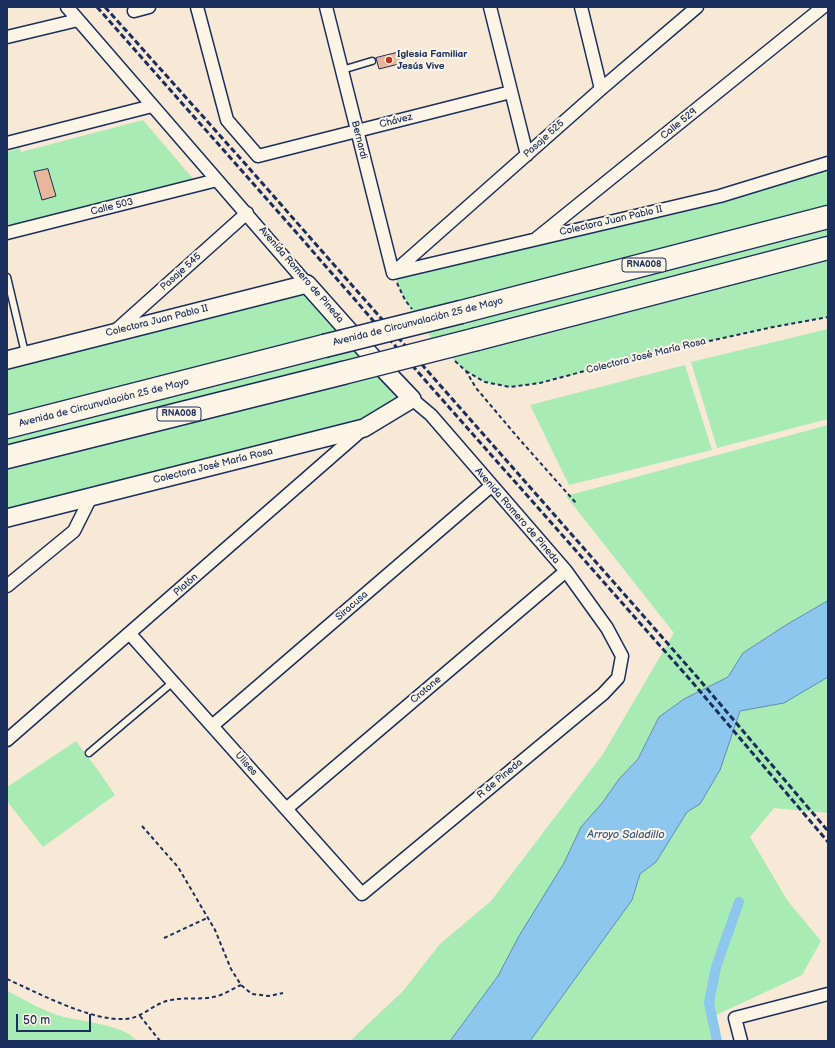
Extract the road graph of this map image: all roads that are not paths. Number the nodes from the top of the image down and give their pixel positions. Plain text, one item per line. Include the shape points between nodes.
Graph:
1 (67, 7) edge
2 (149, 7) edge
3 (197, 7) edge
4 (326, 7) edge
5 (490, 7) edge
6 (581, 7) edge
7 (696, 7) edge
8 (822, 7) edge
9 (134, 11) dead end
10 (78, 20) junction
11 (7, 37) edge
12 (372, 61) dead end
13 (342, 70) junction
14 (601, 89) junction
15 (511, 92) junction
16 (152, 106) junction
17 (357, 131) junction
18 (7, 143) edge
19 (527, 155) junction
20 (828, 163) edge
21 (217, 180) junction
22 (247, 213) junction
23 (828, 217) edge
24 (7, 233) edge
25 (535, 240) junction
26 (828, 248) edge
27 (393, 273) junction
28 (7, 277) edge
29 (307, 284) junction
30 (114, 332) junction
31 (25, 355) junction
32 (7, 360) edge
33 (412, 399) junction
34 (115, 400) junction
35 (7, 419) edge
36 (7, 427) edge
37 (364, 428) junction
38 (9, 457) edge
39 (491, 486) junction
40 (91, 497) junction
41 (7, 518) edge
42 (566, 571) junction
43 (7, 586) edge
44 (130, 634) junction
45 (622, 656) joint
46 (173, 682) junction
47 (212, 726) junction
48 (7, 740) edge
49 (89, 753) dead end
50 (286, 809) junction
51 (362, 894) joint
52 (828, 994) edge
53 (741, 1041) edge

1 - 10 street, Avenida Romero de Pineda
2 - 9 street
3 - 17 street, Chávez via 227,120 258,156
4 - 13 street, Bernardi
5 - 15 street
6 - 14 street
7 - 14 street, Pasaje 525
8 - 25 street, Calle 529
10 - 11 street
10 - 16 street, Avenida Romero de Pineda
12 - 13 lane
13 - 17 street, Bernardi
14 - 19 street, Pasaje 525
15 - 17 street, Chávez
15 - 19 street
16 - 18 street
16 - 21 street, Avenida Romero de Pineda
17 - 27 street, Bernardi
19 - 27 street, Pasaje 525
20 - 25 street, Colectora Juan Pablo II via 720,196
21 - 22 street, Avenida Romero de Pineda
21 - 24 street, Calle 503
22 - 29 street, Avenida Romero de Pineda
22 - 30 street, Pasaje 545
23 - 34 highway, Avenida de Circunvalación 25 de Mayo / RNA008, bridge
25 - 27 street, Colectora Juan Pablo II
26 - 38 highway, RNA008, bridge
28 - 31 lane
29 - 30 main road, Colectora Juan Pablo II
29 - 33 main road, Avenida Romero de Pineda
30 - 31 main road, Colectora Juan Pablo II
31 - 32 main road, Colectora Juan Pablo II
33 - 37 main road, Colectora José María Rosa
33 - 39 street, Avenida Romero de Pineda via 431,416
34 - 35 highway, RNA008
34 - 36 highway, Avenida de Circunvalación 25 de Mayo / RNA008
37 - 40 main road, Colectora José María Rosa
37 - 44 street, Platón
39 - 42 street, Avenida Romero de Pineda
39 - 47 street, Siracusa
40 - 41 main road, Colectora José María Rosa
40 - 43 street via 74,531
42 - 45 street, Avenida Romero de Pineda via 607,628
42 - 50 street, Crotone
44 - 46 street, Ulises
44 - 48 street, Platón
45 - 51 street, R de Pineda via 618,678 603,694
46 - 47 street, Ulises
46 - 49 lane
47 - 50 street, Ulises
50 - 51 street, Ulises
52 - 53 street via 735,1018

